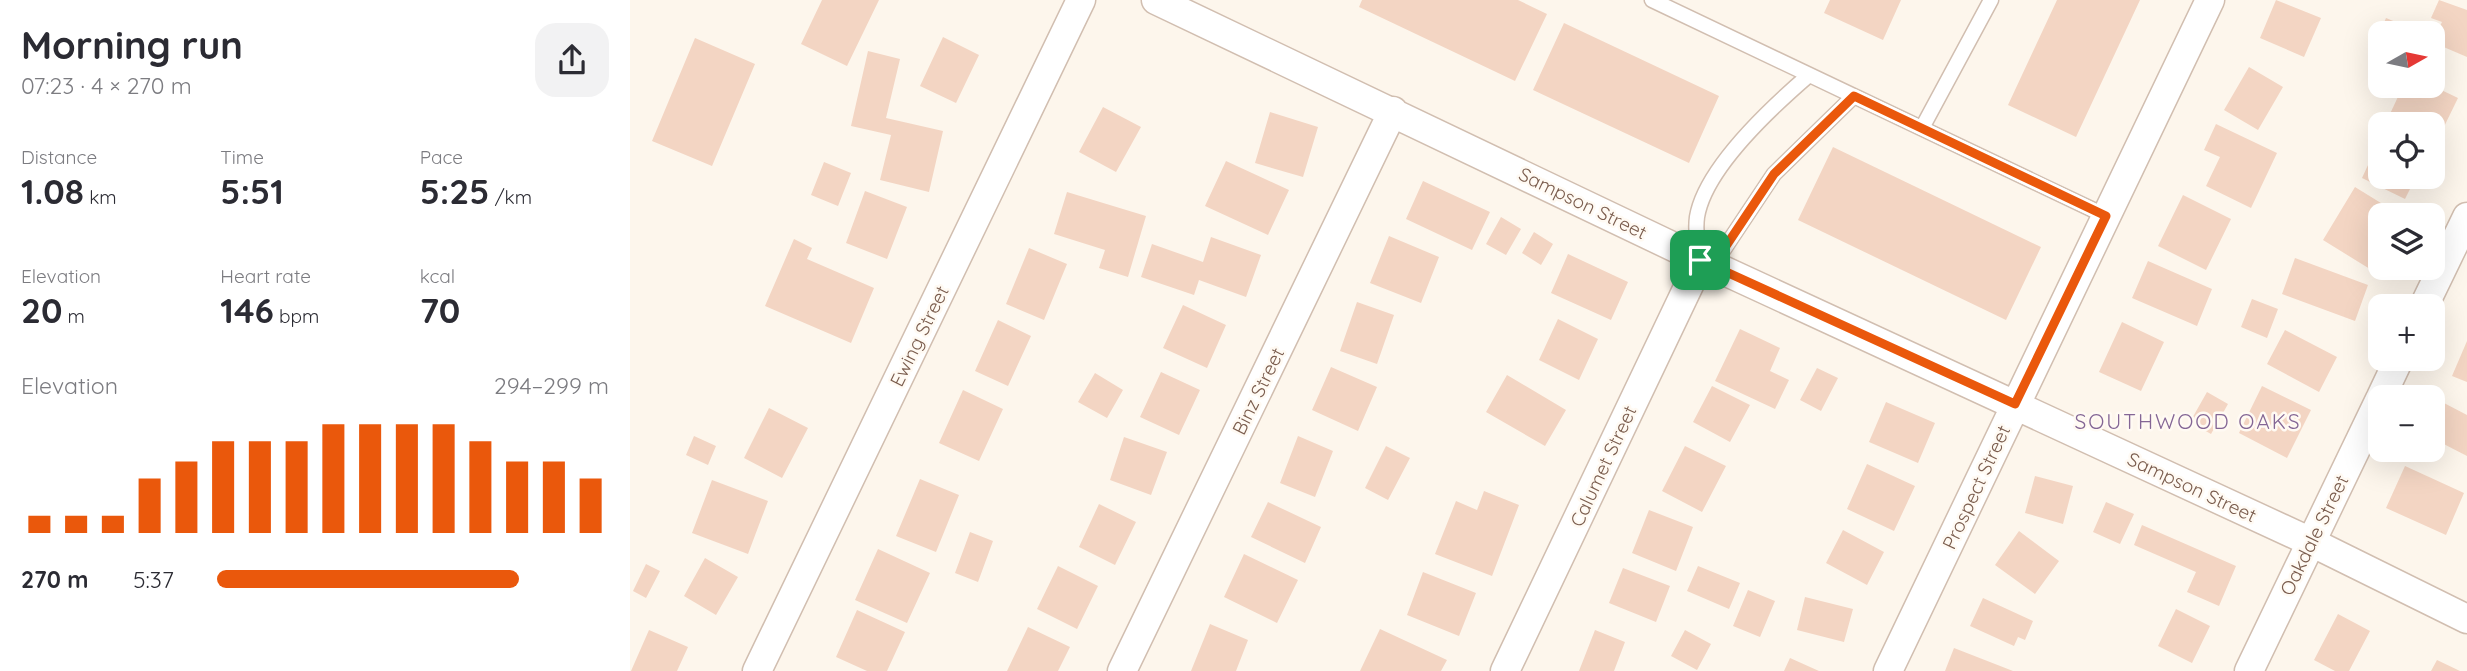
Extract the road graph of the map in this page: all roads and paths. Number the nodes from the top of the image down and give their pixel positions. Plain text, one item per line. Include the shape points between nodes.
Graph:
1 (1081, 0) edge
2 (1156, 0) edge
3 (1652, 0) edge
4 (1991, 0) edge
5 (2210, 0) edge
6 (1809, 75) junction
7 (1854, 96) junction
8 (1393, 111) junction
9 (1922, 128) junction
10 (2106, 216) junction
11 (2467, 217) edge
12 (1700, 260) junction
13 (2430, 294) edge
14 (2015, 404) junction
15 (2368, 423) edge
16 (2311, 542) junction
17 (2467, 619) edge
18 (757, 671) edge
19 (1122, 671) edge
20 (1505, 671) edge
21 (1888, 671) edge
22 (2249, 671) edge

1 - 18 street, Ewing Street
2 - 8 street, Sampson Street
3 - 6 lane
4 - 9 lane
5 - 10 street, Prospect Street
6 - 7 lane
6 - 12 lane via 1771,108 1725,162 1708,190 1698,214
7 - 9 lane
7 - 12 lane via 1774,174 1724,249
8 - 12 street, Sampson Street
8 - 19 street, Binz Street
9 - 10 lane
10 - 14 street, Prospect Street
11 - 13 street
12 - 14 street, Sampson Street
12 - 20 street, Calumet Street
14 - 16 street, Sampson Street
14 - 21 street, Prospect Street
15 - 16 street, Oakdale Street
16 - 17 street, Sampson Street
16 - 22 street, Oakdale Street

